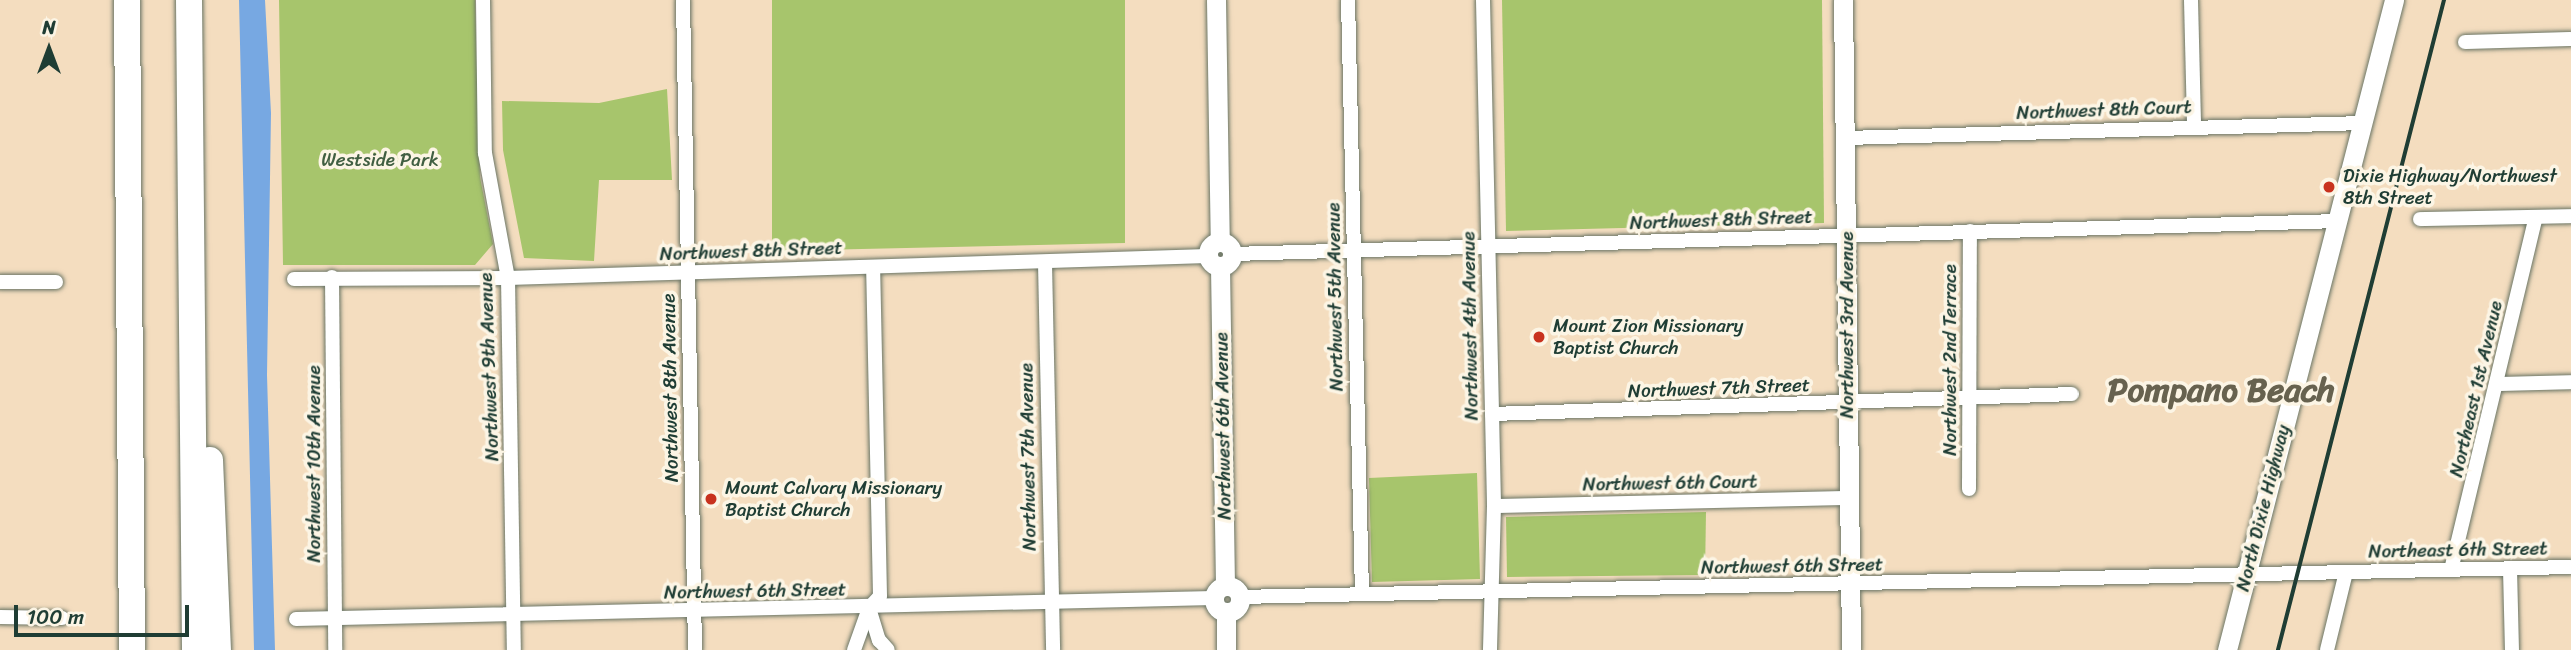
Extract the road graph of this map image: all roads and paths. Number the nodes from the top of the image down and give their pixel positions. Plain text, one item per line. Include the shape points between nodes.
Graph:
1 (127, 0) edge
2 (144, 0) edge
3 (173, 0) edge
4 (190, 0) edge
5 (483, 0) edge
6 (683, 0) edge
7 (1216, 0) edge
8 (1348, 0) edge
9 (1483, 0) edge
10 (1843, 0) edge
11 (2192, 0) edge
12 (2394, 0) edge
13 (2571, 38) edge
14 (2465, 42) dead end
15 (2362, 123) junction
16 (2194, 126) junction
17 (1846, 138) junction
18 (2571, 216) edge
19 (2536, 217) junction
20 (2420, 219) dead end
21 (2337, 221) junction
22 (1970, 231) junction
23 (1848, 234) junction
24 (1487, 248) junction
25 (1353, 251) junction
26 (1220, 254) junction
27 (191, 260) junction
28 (1045, 263) junction
29 (873, 267) junction
30 (687, 272) junction
31 (332, 277) junction
32 (508, 278) junction
33 (294, 279) dead end
34 (0, 282) edge
35 (56, 282) dead end
36 (2571, 383) edge
37 (2497, 384) junction
38 (2072, 394) dead end
39 (1968, 398) junction
40 (1847, 404) junction
41 (130, 408) junction
42 (1492, 414) junction
43 (1969, 489) dead end
44 (1848, 498) junction
45 (1494, 506) junction
46 (2571, 568) edge
47 (2510, 569) junction
48 (2451, 570) junction
49 (2247, 572) junction
50 (2346, 572) junction
51 (1850, 584) junction
52 (1492, 591) junction
53 (1362, 594) junction
54 (1226, 598) junction
55 (1050, 603) junction
56 (869, 608) junction
57 (695, 611) junction
58 (513, 615) junction
59 (0, 617) edge
60 (334, 617) junction
61 (62, 618) dead end
62 (296, 619) dead end
63 (113, 650) edge
64 (132, 650) edge
65 (149, 650) edge
66 (178, 650) edge
67 (195, 650) edge
68 (218, 650) edge
69 (335, 650) edge
70 (514, 650) edge
71 (695, 650) edge
72 (854, 650) edge
73 (888, 650) edge
74 (1053, 650) edge
75 (1226, 650) edge
76 (1490, 650) edge
77 (1851, 650) edge
78 (2227, 650) edge
79 (2327, 650) edge
80 (2512, 650) edge

1 - 41 highway
2 - 65 highway
3 - 66 highway
4 - 27 highway
5 - 32 street, Northwest 9th Avenue via 485,153
6 - 30 street, Northwest 8th Avenue
7 - 26 street, Northwest 6th Avenue
8 - 25 street, Northwest 5th Avenue
9 - 24 street, Northwest 4th Avenue
10 - 17 street, Northwest 3rd Avenue
11 - 16 street
12 - 15 street, North Dixie Highway
13 - 14 street
15 - 16 street, Northwest 8th Court
15 - 21 street, North Dixie Highway
16 - 17 street, Northwest 8th Court
17 - 23 street, Northwest 3rd Avenue
18 - 19 street
19 - 20 street
19 - 37 street, Northeast 1st Avenue
21 - 22 street, Northwest 8th Street
21 - 49 street, North Dixie Highway
22 - 23 street, Northwest 8th Street
22 - 39 street, Northwest 2nd Terrace
23 - 24 street, Northwest 8th Street
23 - 40 street, Northwest 3rd Avenue
24 - 25 street, Northwest 8th Street
24 - 42 street, Northwest 4th Avenue
25 - 26 street, Northwest 8th Street
25 - 53 street, Northwest 5th Avenue
26 - 28 street, Northwest 8th Street
26 - 54 street, Northwest 6th Avenue
27 - 67 highway
27 - 68 highway via 206,357
28 - 29 street, Northwest 8th Street
28 - 55 street, Northwest 7th Avenue
29 - 30 street, Northwest 8th Street
29 - 56 street via 880,596
30 - 32 street, Northwest 8th Street
30 - 57 street, Northwest 8th Avenue
31 - 32 street, Northwest 8th Street
31 - 33 street, Northwest 8th Street
31 - 60 street, Northwest 10th Avenue
32 - 58 street, Northwest 9th Avenue
34 - 35 street
36 - 37 street
37 - 48 street, Northeast 1st Avenue
38 - 39 street, Northwest 7th Street
39 - 40 street, Northwest 7th Street
39 - 43 street, Northwest 2nd Terrace
40 - 42 street, Northwest 7th Street
40 - 44 street, Northwest 3rd Avenue
41 - 63 highway
41 - 64 highway
42 - 45 street, Northwest 4th Avenue
44 - 45 street, Northwest 6th Court
44 - 51 street, Northwest 3rd Avenue
45 - 52 street, Northwest 4th Avenue
46 - 47 street, Northeast 6th Street
47 - 48 street, Northeast 6th Street
47 - 80 street
48 - 50 street, Northeast 6th Street
49 - 50 street, Northwest 6th Street
49 - 51 street, Northwest 6th Street
49 - 78 street, North Dixie Highway
50 - 79 street
51 - 52 street, Northwest 6th Street
51 - 77 street, Northwest 3rd Avenue
52 - 53 street, Northwest 6th Street
52 - 76 street, Northwest 4th Avenue
53 - 54 street, Northwest 6th Street
54 - 55 street, Northwest 6th Street
54 - 75 street, Northwest 6th Avenue
55 - 56 street, Northwest 6th Street
55 - 74 street, Northwest 7th Avenue
56 - 57 street, Northwest 6th Street
56 - 72 street
56 - 73 street via 879,640
57 - 58 street, Northwest 6th Street
57 - 71 street, Northwest 8th Avenue
58 - 60 street, Northwest 6th Street
58 - 70 street, Northwest 9th Avenue
59 - 61 street
60 - 62 street, Northwest 6th Street
60 - 69 street, Northwest 10th Avenue

